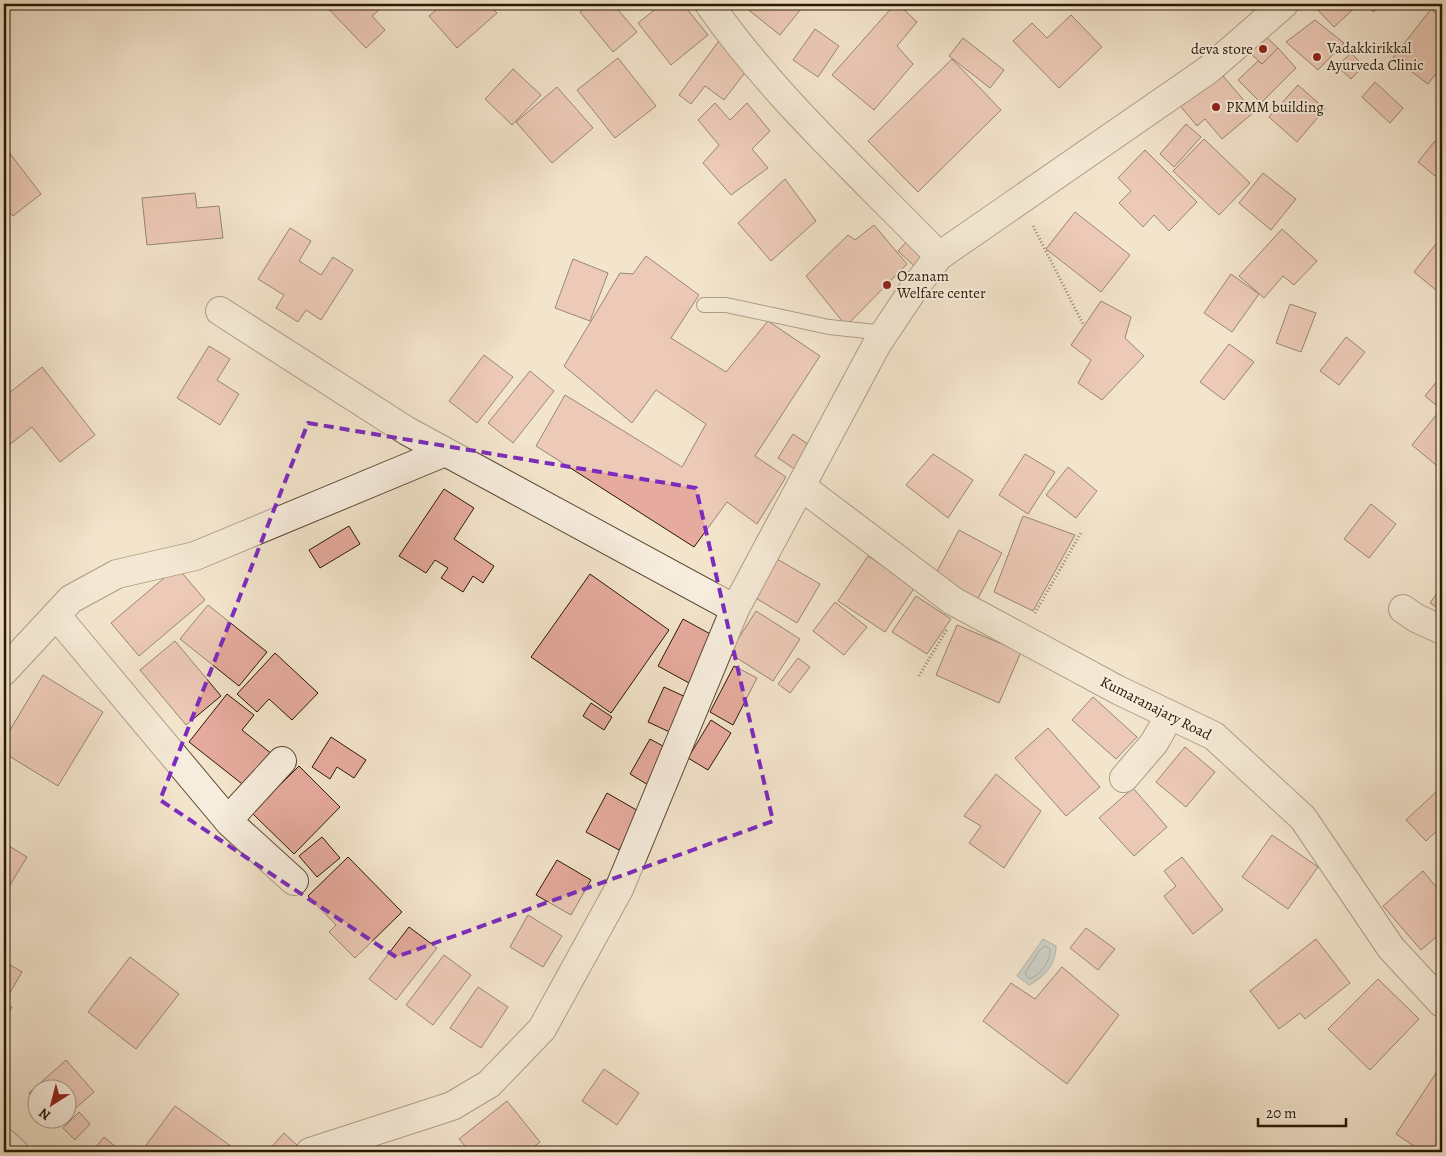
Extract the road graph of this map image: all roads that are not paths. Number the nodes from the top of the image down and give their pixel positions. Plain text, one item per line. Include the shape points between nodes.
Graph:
1 (709, 4) edge
2 (1284, 4) edge
3 (939, 256) junction
4 (704, 305) dead end
5 (220, 311) dead end
6 (885, 333) junction
7 (445, 452) junction
8 (802, 487) junction
9 (735, 609) junction
10 (1403, 609) dead end
11 (56, 615) junction
12 (1442, 630) edge
13 (4, 671) edge
14 (1170, 715) junction
15 (282, 761) dead end
16 (1124, 778) dead end
17 (228, 820) junction
18 (294, 881) dead end
19 (1442, 1003) edge
20 (4, 1143) edge
21 (14, 1152) edge
22 (310, 1152) edge

1 - 3 street via 782,95
2 - 3 street via 1208,70
3 - 6 street
4 - 6 lane via 726,305 829,327
5 - 7 street
6 - 8 street
7 - 9 street
7 - 11 street via 195,556 117,574 70,599
8 - 9 street
8 - 14 street, Kumaranajary Road via 961,605
9 - 22 street via 619,889 542,1030 489,1084 452,1106
10 - 12 street
11 - 13 street
11 - 17 street
14 - 16 street via 1154,742
14 - 19 street, Kumaranajary Road via 1214,736 1303,818 1391,948
15 - 17 street
17 - 18 street
20 - 21 street

